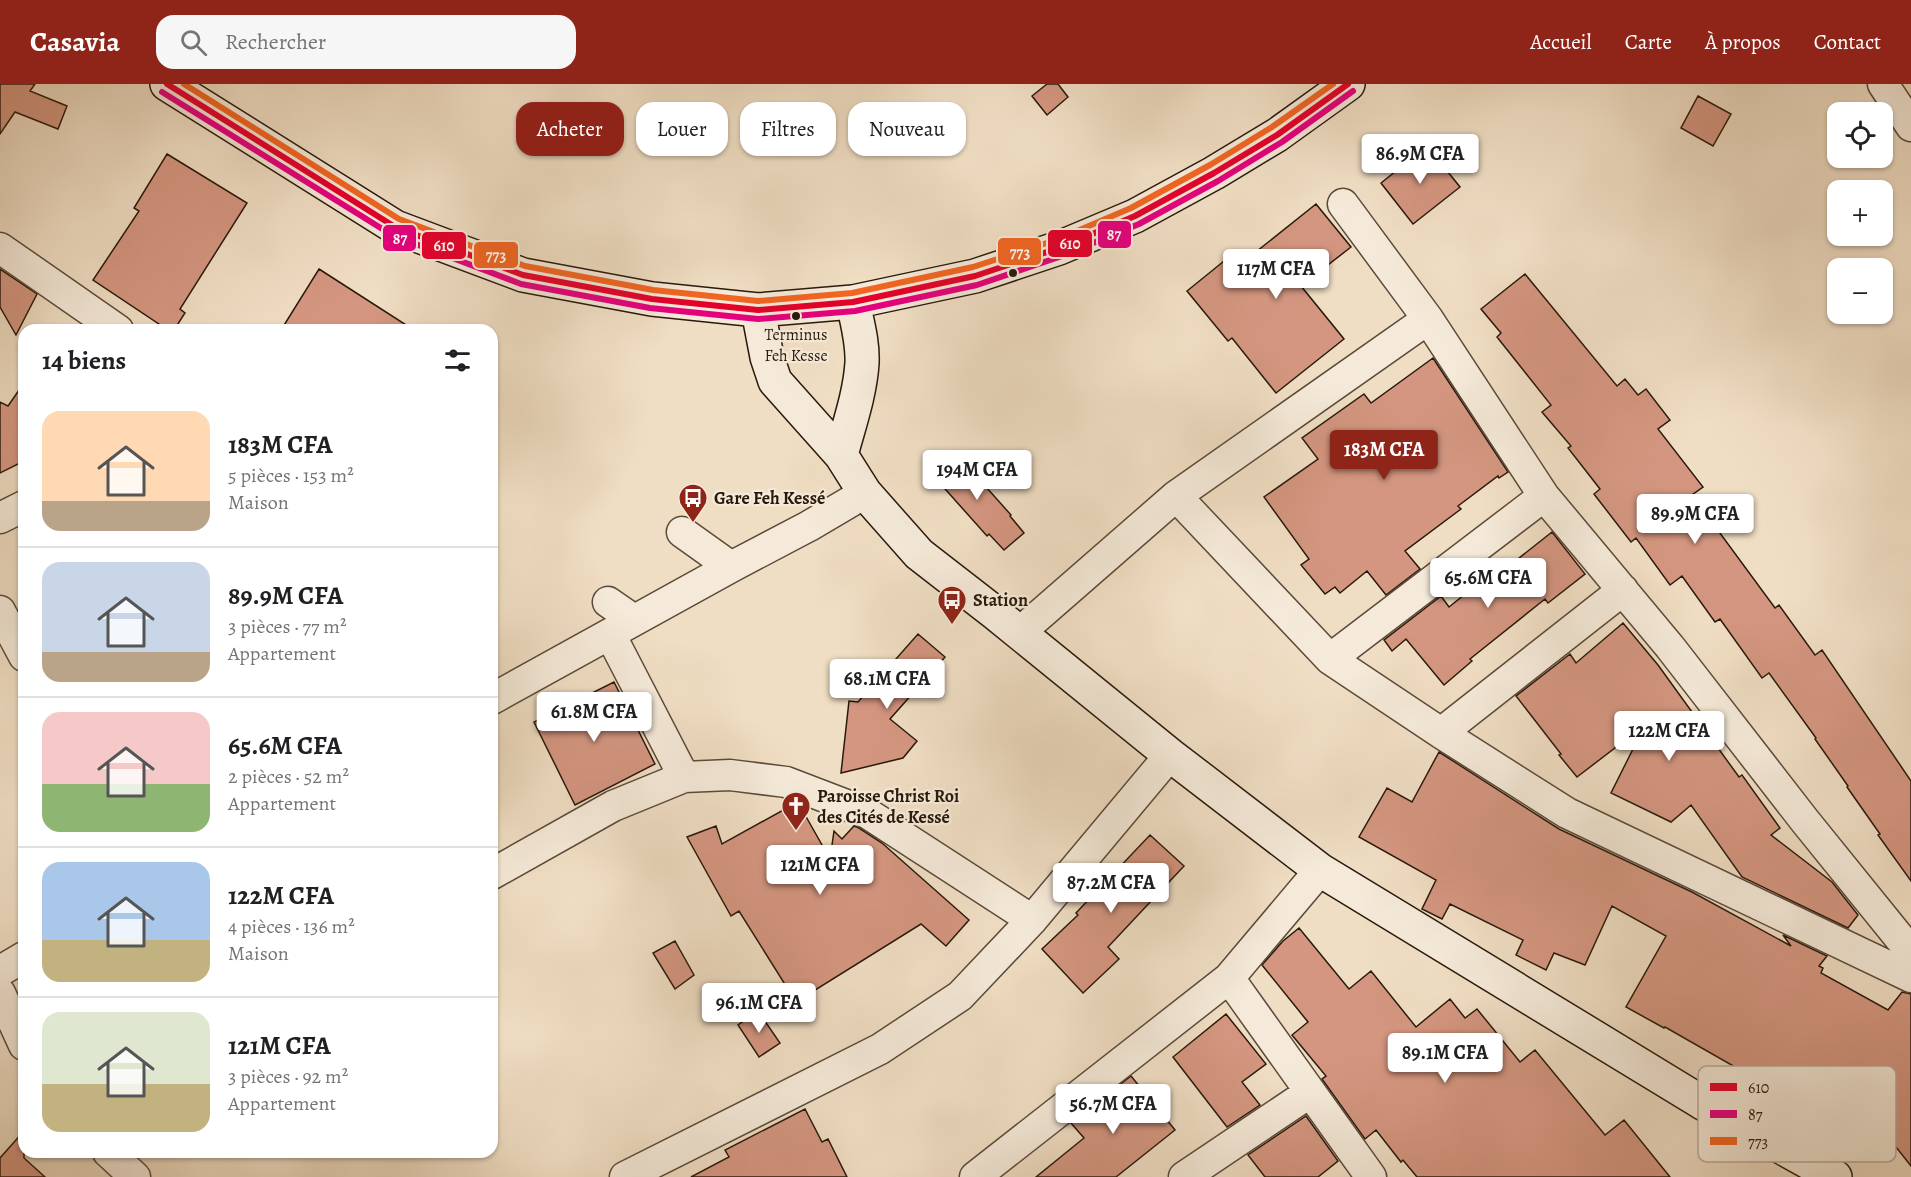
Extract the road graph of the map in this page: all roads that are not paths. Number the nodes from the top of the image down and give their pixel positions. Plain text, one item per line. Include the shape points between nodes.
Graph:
1 (167, 84) edge
2 (1348, 84) edge
3 (1883, 84) edge
4 (1911, 126) edge
5 (1343, 204) dead end
6 (0, 248) edge
7 (853, 302) junction
8 (758, 310) junction
9 (1428, 319) junction
10 (109, 324) edge
11 (841, 455) junction
12 (865, 493) junction
13 (1176, 496) junction
14 (1544, 496) junction
15 (18, 509) edge
16 (0, 518) edge
17 (682, 532) dead end
18 (730, 567) junction
19 (1623, 590) junction
20 (608, 602) dead end
21 (0, 610) edge
22 (622, 627) junction
23 (1019, 633) junction
24 (18, 644) edge
25 (1330, 659) junction
26 (498, 696) edge
27 (1441, 733) junction
28 (1170, 755) junction
29 (684, 777) junction
30 (1320, 870) junction
31 (498, 871) edge
32 (1032, 920) junction
33 (1911, 952) edge
34 (18, 960) edge
35 (0, 970) edge
36 (1911, 976) edge
37 (1229, 978) junction
38 (0, 993) edge
39 (18, 1032) edge
40 (1309, 1093) junction
41 (1698, 1100) edge
42 (114, 1158) edge
43 (1800, 1162) edge
44 (1818, 1173) edge
45 (135, 1177) edge
46 (625, 1177) edge
47 (975, 1177) edge
48 (1184, 1177) edge
49 (1371, 1177) edge

1 - 8 street via 395,227 523,275 652,299
2 - 7 street via 1277,135 1135,216 1059,248 975,276
3 - 4 street
5 - 9 street
6 - 10 street
7 - 8 street
7 - 11 street via 862,363
8 - 11 street via 775,381
9 - 13 street
9 - 14 street
11 - 12 street
12 - 18 street
12 - 23 street via 919,554
13 - 23 street
13 - 25 street
14 - 19 street
14 - 25 street
15 - 16 street
17 - 18 street
18 - 22 street
19 - 27 street
19 - 33 street
20 - 22 street
21 - 24 street
22 - 26 street
22 - 29 street
23 - 28 street
25 - 27 street
27 - 36 street via 1567,813
28 - 30 street
28 - 32 street
29 - 31 street via 613,806
29 - 32 street via 730,775 786,782 867,813
30 - 37 street
30 - 41 street
32 - 46 street via 960,996 880,1049
34 - 35 street
37 - 40 street
37 - 47 street
38 - 39 street
40 - 48 street
40 - 49 street
42 - 45 street
43 - 44 street

